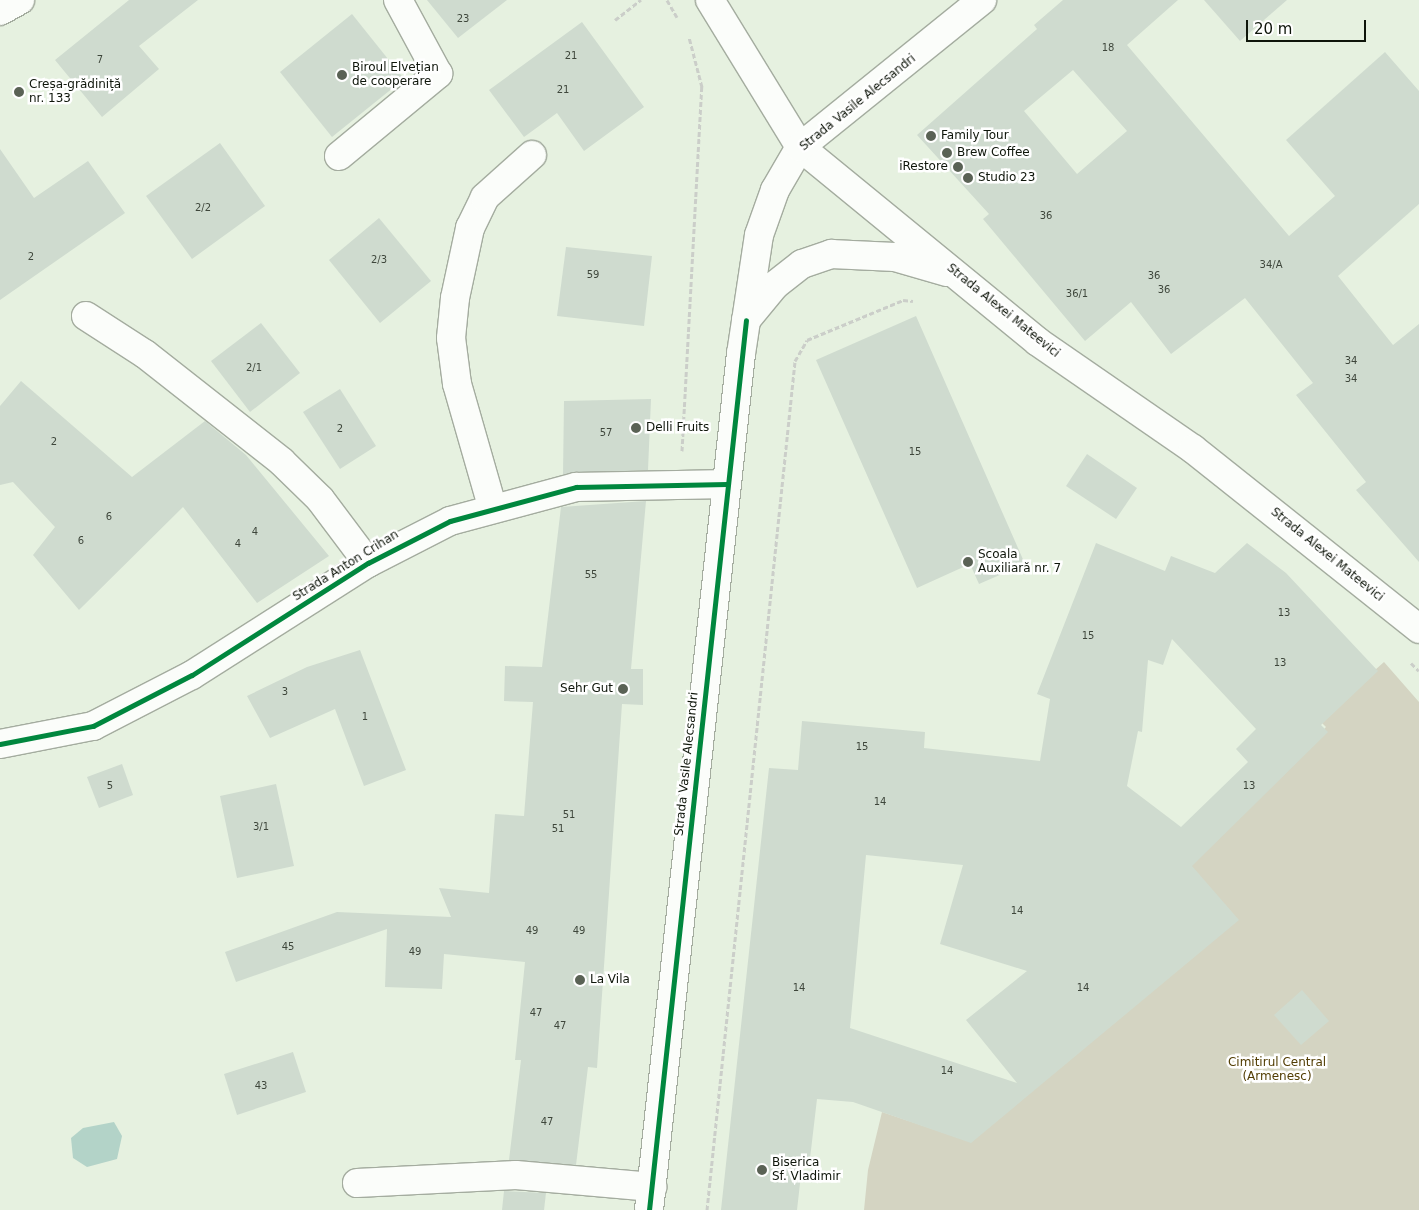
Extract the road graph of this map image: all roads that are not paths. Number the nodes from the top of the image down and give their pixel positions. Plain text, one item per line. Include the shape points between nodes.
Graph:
1 (398, 0) edge
2 (710, 0) edge
3 (982, 0) edge
4 (800, 147) junction
5 (532, 155) dead end
6 (339, 156) dead end
7 (958, 275) junction
8 (86, 316) dead end
9 (746, 320) junction
10 (727, 484) junction
11 (492, 506) junction
12 (368, 562) junction
13 (1419, 629) edge
14 (0, 744) edge
15 (357, 1183) dead end
16 (651, 1198) edge

1 - 6 main road via 438,74
2 - 4 main road, Strada Alexei Mateevici
3 - 4 main road, Strada Vasile Alecsandri
4 - 7 main road, Strada Alexei Mateevici
4 - 9 main road, Strada Vasile Alecsandri via 775,190 759,235
5 - 11 main road via 485,197 470,228 456,298 452,338 457,384
7 - 9 main road via 895,257 831,254 802,264 775,285
7 - 13 main road, Strada Alexei Mateevici via 1038,342 1193,449
8 - 12 main road via 145,354 282,462 320,499
9 - 10 main road, Strada Vasile Alecsandri
10 - 11 main road, Strada Anton Crihan via 576,487
10 - 16 main road, Strada Vasile Alecsandri
11 - 12 main road, Strada Anton Crihan via 406,540
12 - 14 main road, Strada Anton Crihan via 192,676 93,726
15 - 16 main road via 516,1175

